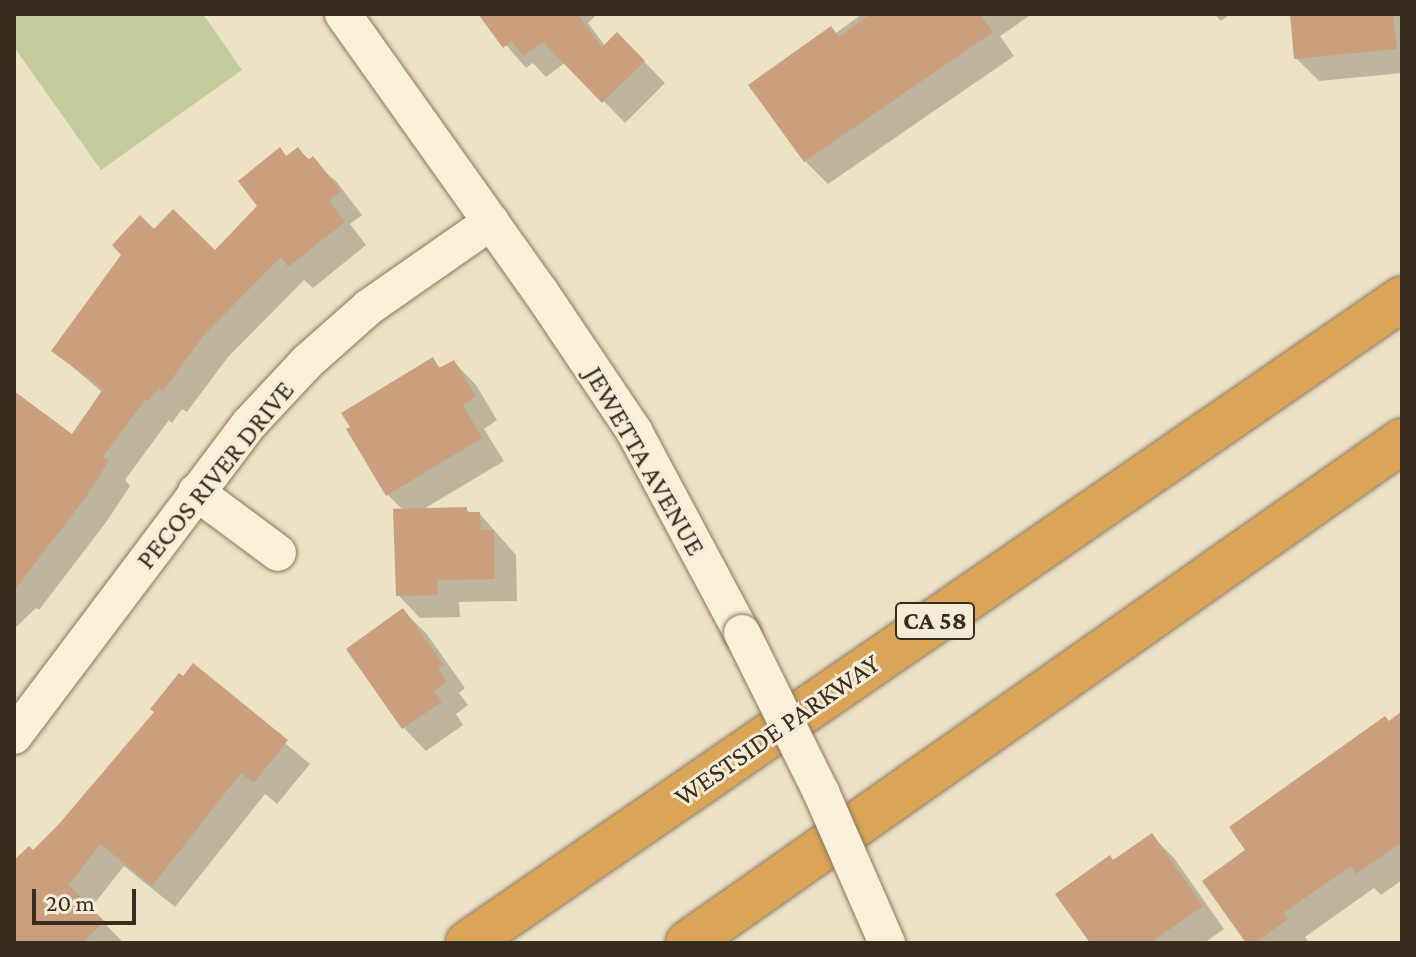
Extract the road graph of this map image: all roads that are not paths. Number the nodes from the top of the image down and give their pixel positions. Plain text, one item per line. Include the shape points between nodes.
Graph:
1 (343, 14) edge
2 (491, 222) junction
3 (1402, 299) edge
4 (1402, 441) edge
5 (196, 492) junction
6 (278, 553) dead end
7 (14, 736) edge
8 (468, 943) edge
9 (688, 943) edge
10 (887, 943) edge

1 - 2 street, JEWETTA AVENUE
2 - 5 street, PECOS RIVER DRIVE via 369,307 307,362
2 - 10 street, JEWETTA AVENUE, bridge via 634,431 821,792
3 - 8 highway, WESTSIDE PARKWAY / CA 58
4 - 9 highway
5 - 6 street
5 - 7 street, PECOS RIVER DRIVE

